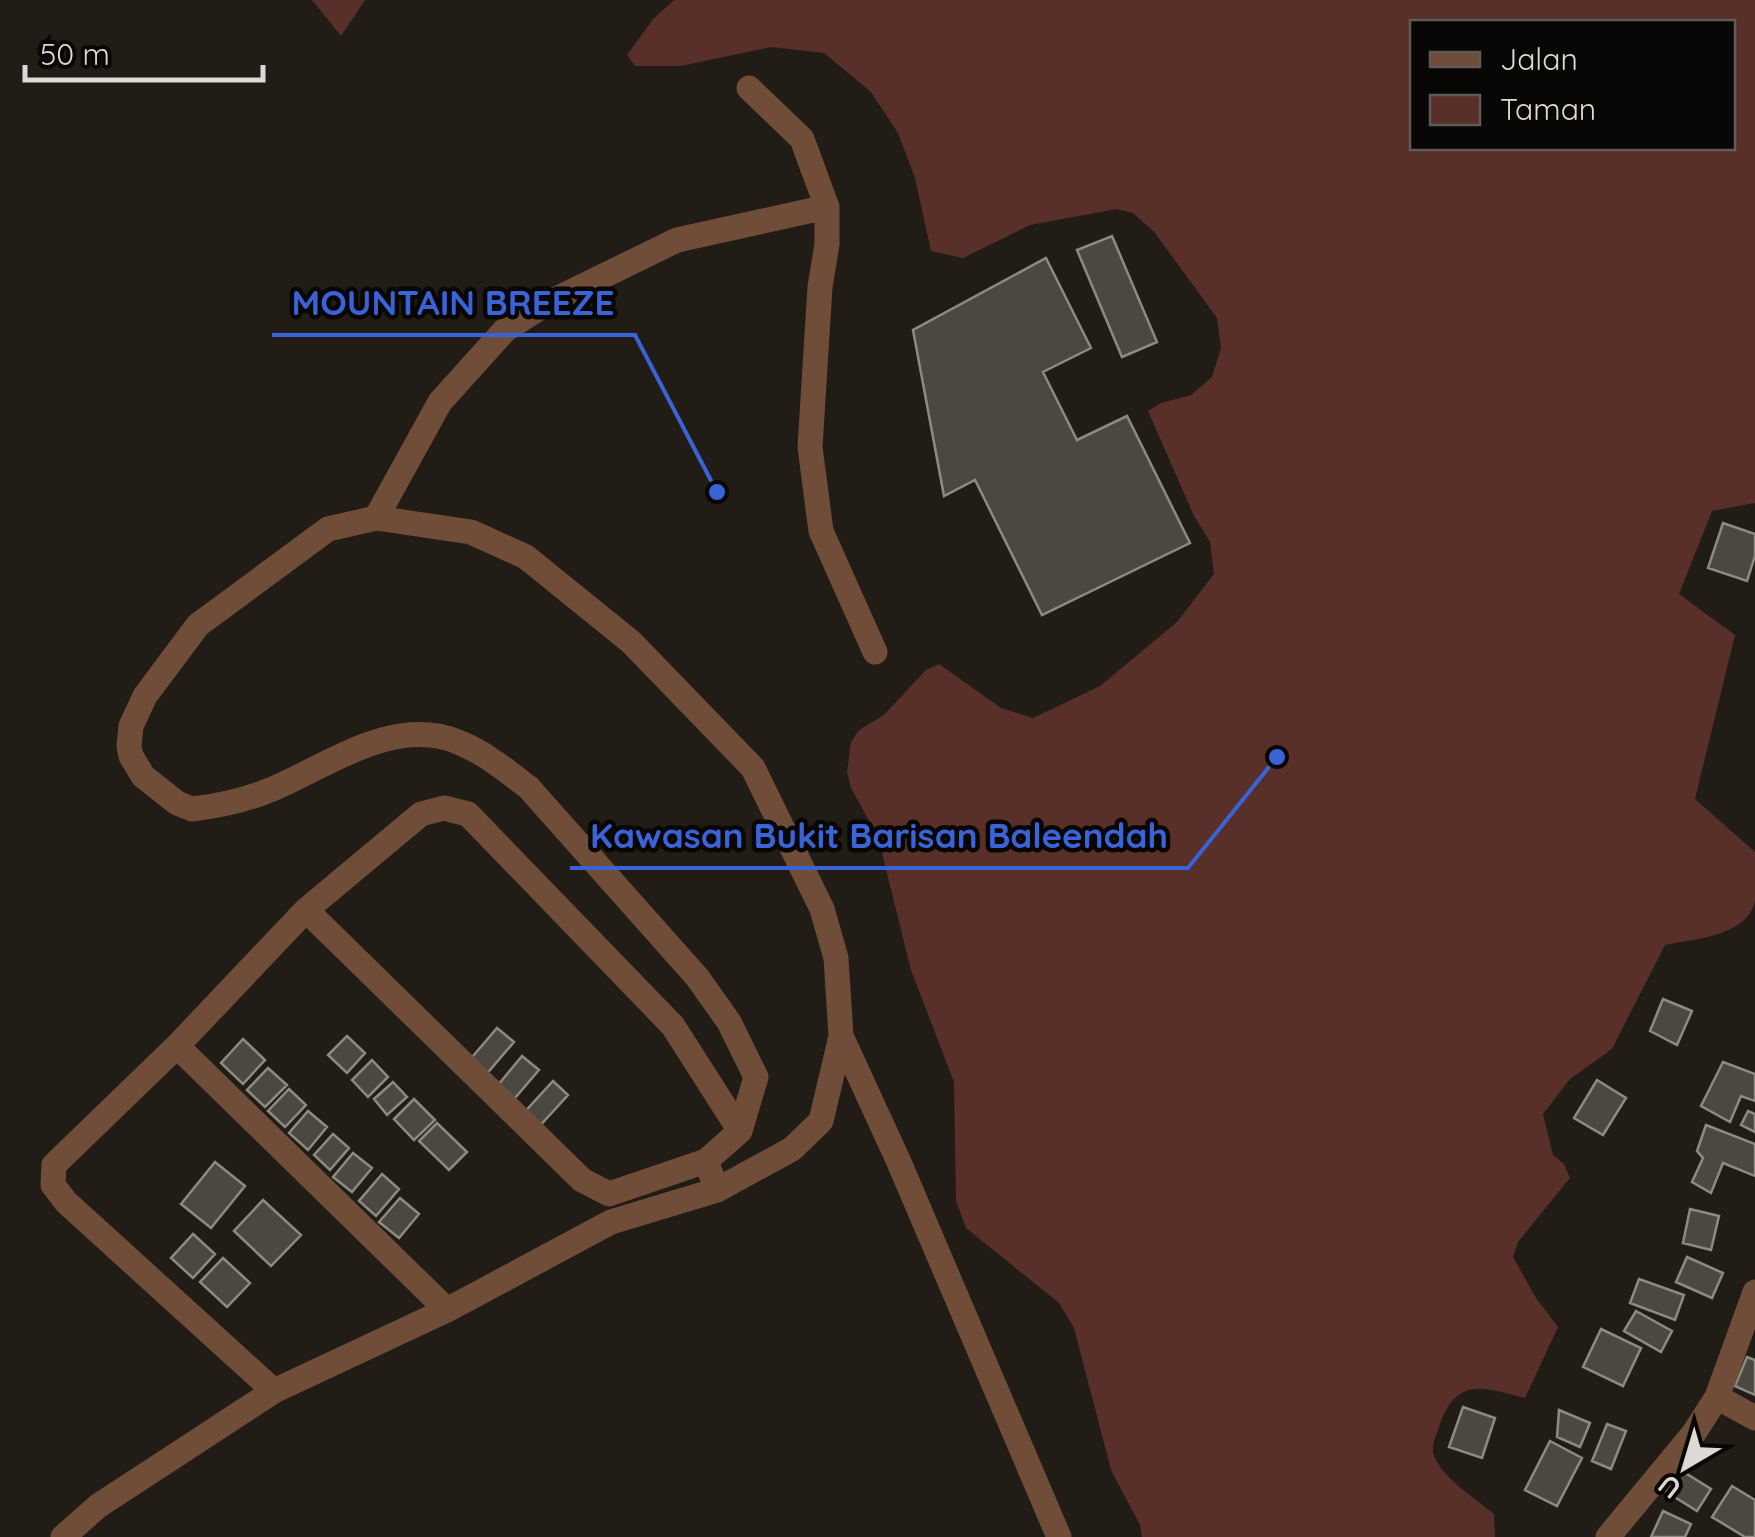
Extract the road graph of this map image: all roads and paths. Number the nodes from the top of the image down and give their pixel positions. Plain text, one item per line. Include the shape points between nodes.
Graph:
1 (750, 88) dead end
2 (827, 207) junction
3 (376, 518) junction
4 (875, 652) dead end
5 (306, 910) junction
6 (842, 1036) junction
7 (177, 1046) junction
8 (740, 1131) junction
9 (706, 1162) junction
10 (717, 1190) junction
11 (1755, 1292) edge
12 (447, 1310) junction
13 (274, 1390) junction
14 (1717, 1397) junction
15 (1755, 1418) edge
16 (64, 1537) edge
17 (1059, 1537) edge
18 (1608, 1537) edge

1 - 2 street via 802,139
2 - 3 street via 677,240 504,330 440,402
2 - 4 street via 810,447 820,531
3 - 6 street via 471,532 526,557 631,642 752,768 822,909 836,958
3 - 8 street via 328,529 198,625 144,696 130,726 130,756 158,790 192,810 271,790 396,736 456,740 498,764 529,788 729,1022 756,1077
5 - 7 street
5 - 8 street via 421,814 444,808 468,814 673,1026
5 - 9 street via 582,1180 609,1194
6 - 10 street via 821,1121 792,1150
6 - 17 street
7 - 12 street
7 - 13 street via 54,1165 52,1185
8 - 9 street
9 - 10 street
10 - 12 street via 611,1222
11 - 14 street
12 - 13 street
13 - 16 street via 98,1506
14 - 15 street
14 - 18 street

